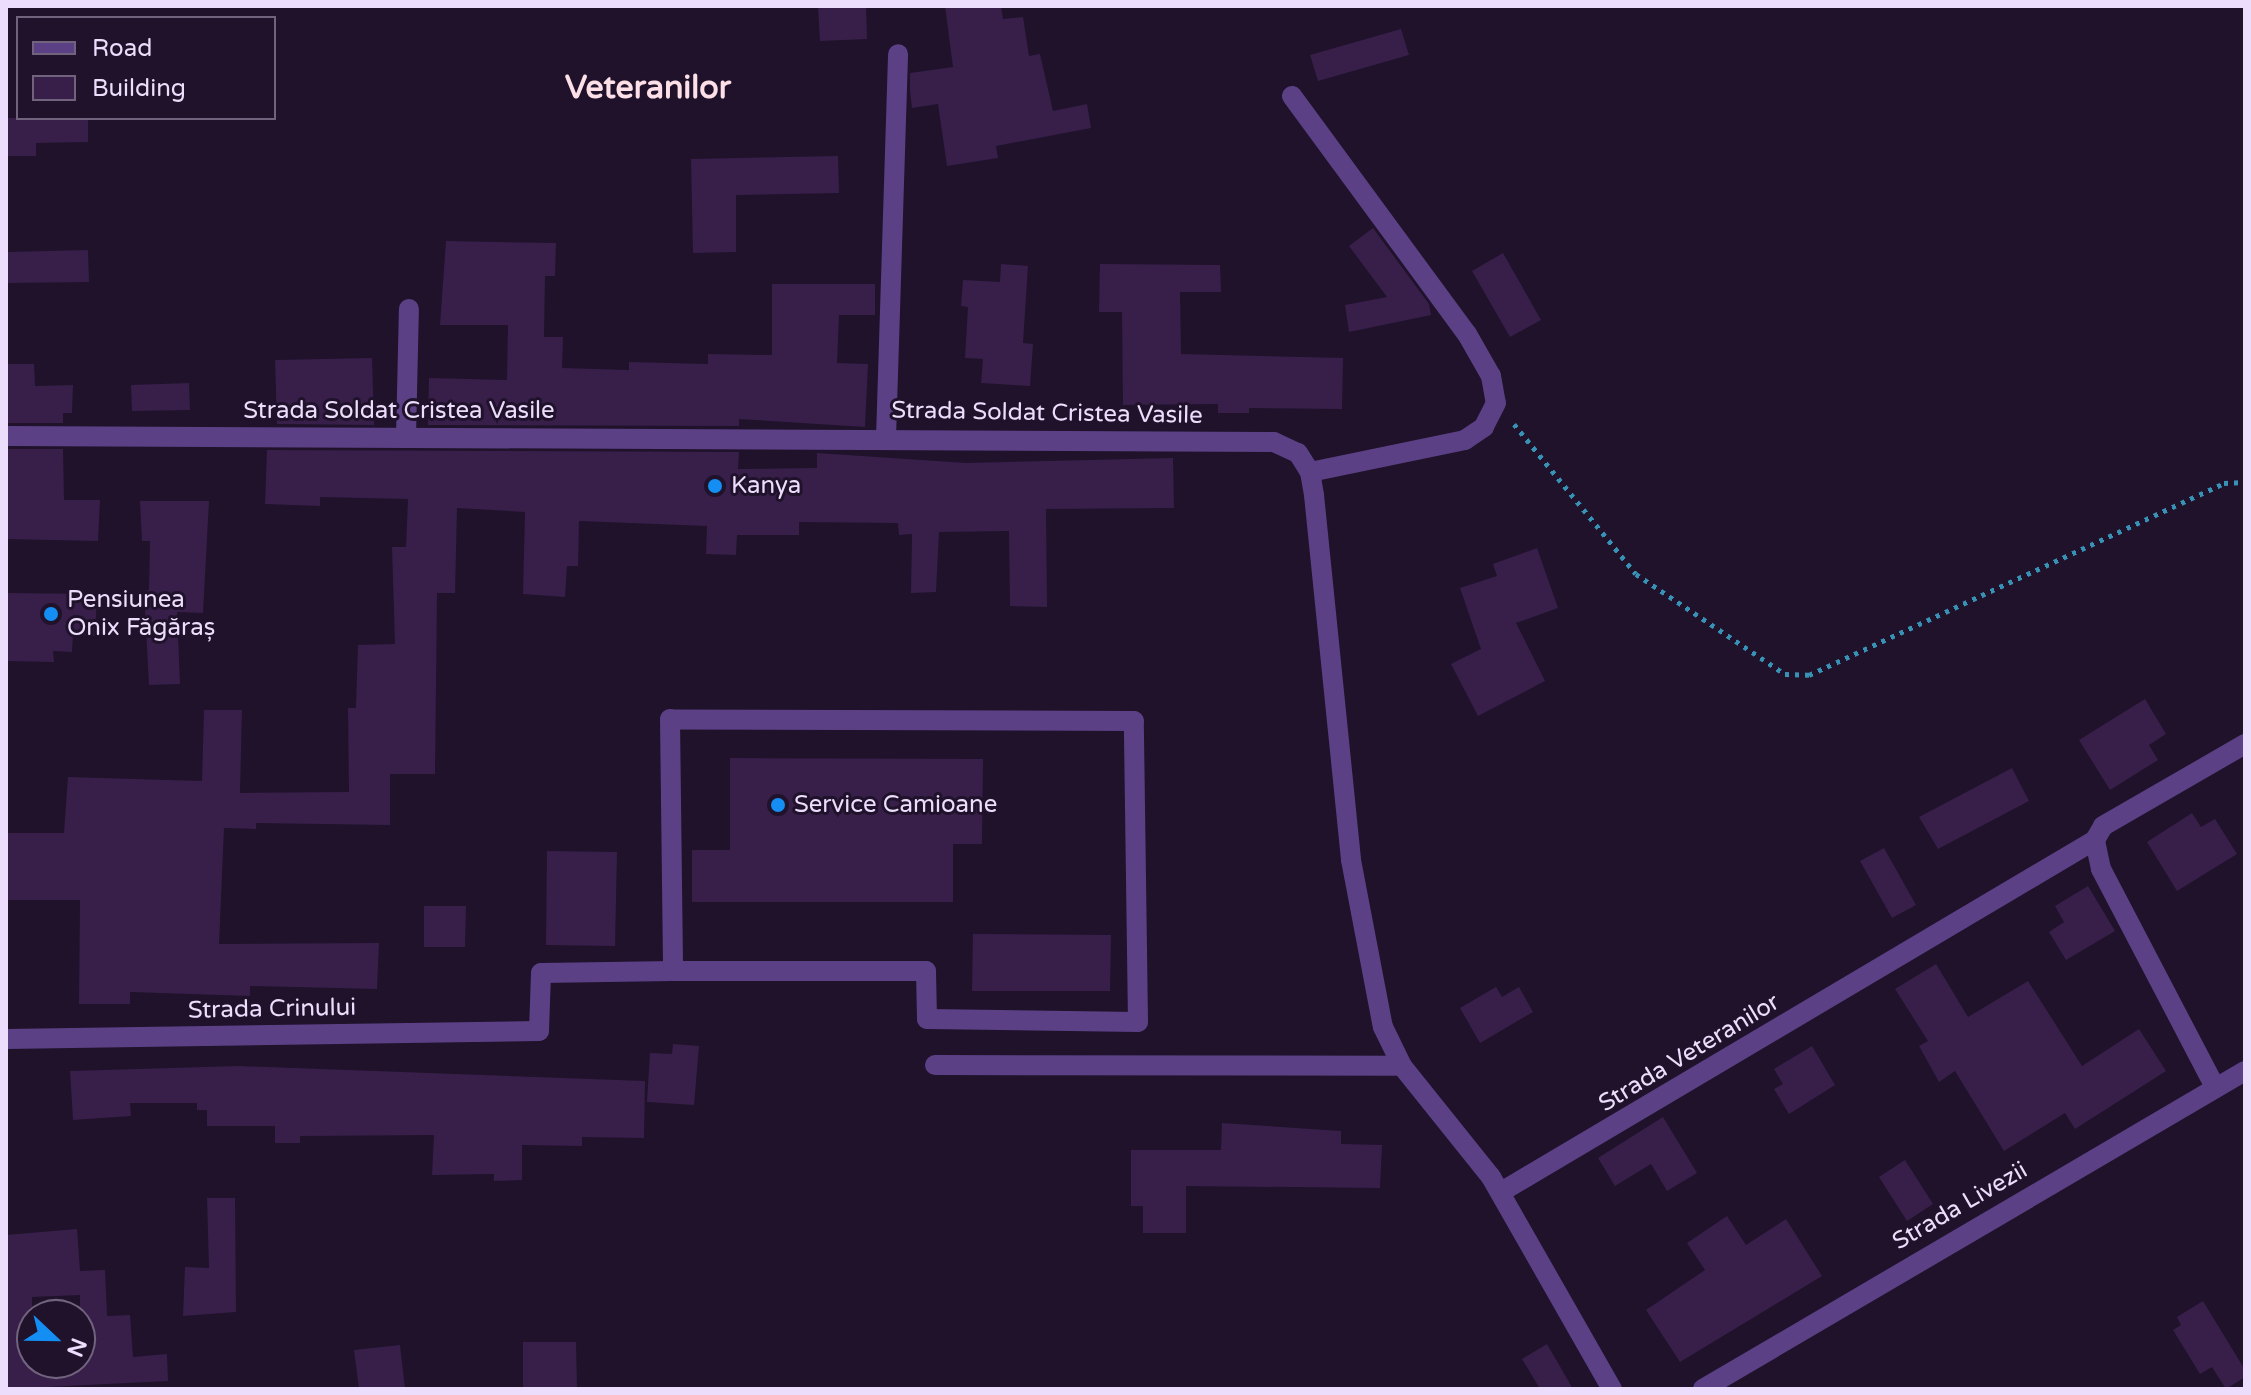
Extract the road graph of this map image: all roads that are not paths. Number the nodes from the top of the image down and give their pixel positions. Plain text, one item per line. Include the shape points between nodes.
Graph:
1 (898, 54) dead end
2 (1292, 96) dead end
3 (409, 309) dead end
4 (6, 436) edge
5 (406, 437) junction
6 (886, 438) junction
7 (1310, 472) junction
8 (2245, 744) edge
9 (2095, 840) junction
10 (673, 971) junction
11 (6, 1039) edge
12 (935, 1065) dead end
13 (1402, 1066) junction
14 (2242, 1078) edge
15 (2215, 1087) junction
16 (1501, 1192) junction
17 (1612, 1389) edge
18 (1703, 1389) edge

1 - 6 street
2 - 7 street via 1467,334 1491,376 1496,403 1484,427 1465,440
3 - 5 street
4 - 5 street, Strada Soldat Cristea Vasile
5 - 6 street, Strada Soldat Cristea Vasile
6 - 7 street, Strada Soldat Cristea Vasile via 1274,442 1298,453
7 - 13 street via 1357,903 1376,1004
8 - 9 street, Strada Veteranilor via 2103,826
9 - 15 street via 2101,869
9 - 16 street, Strada Veteranilor
10 - 10 street via 926,971 927,1019 1138,1022 1134,721 670,719
10 - 11 street, Strada Crinului via 541,973 539,1031
12 - 13 street
13 - 16 street
14 - 15 street, Strada Livezii
15 - 18 street, Strada Livezii
16 - 17 street

